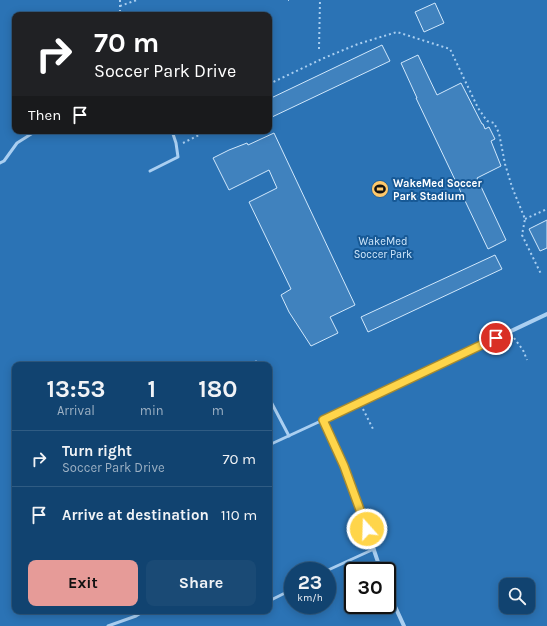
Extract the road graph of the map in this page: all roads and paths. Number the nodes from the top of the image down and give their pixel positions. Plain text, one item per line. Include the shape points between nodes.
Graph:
1 (120, 0) edge
2 (137, 0) edge
3 (320, 0) edge
4 (120, 6) junction
5 (120, 12) edge
6 (319, 49) dead end
7 (272, 83) edge
8 (31, 134) edge
9 (173, 134) edge
10 (201, 134) edge
11 (176, 146) junction
12 (0, 163) edge
13 (150, 171) dead end
14 (547, 209) edge
15 (525, 219) junction
16 (541, 274) dead end
17 (547, 314) edge
18 (510, 332) junction
19 (527, 360) dead end
20 (360, 403) junction
21 (272, 404) edge
22 (323, 420) junction
23 (374, 431) dead end
24 (289, 436) junction
25 (272, 444) edge
26 (374, 549) junction
27 (378, 562) edge
28 (336, 566) edge
29 (284, 594) edge
30 (272, 600) edge
31 (396, 609) edge
32 (139, 614) edge
33 (108, 626) edge
34 (404, 626) edge

1 - 4 path
2 - 4 path
3 - 6 path
4 - 5 path
7 - 15 path via 358,44 397,32 450,49 478,108 487,121 494,123 499,133 505,164
8 - 12 lane via 17,143
9 - 11 lane
10 - 11 path
11 - 13 lane via 178,157
14 - 15 path
15 - 16 path via 522,235
17 - 18 street
18 - 19 path
18 - 20 street
20 - 22 street
20 - 23 path
21 - 24 lane
22 - 24 lane
22 - 26 street via 344,466
24 - 25 lane
26 - 27 street
26 - 28 lane
29 - 30 lane
31 - 34 street
32 - 33 lane

